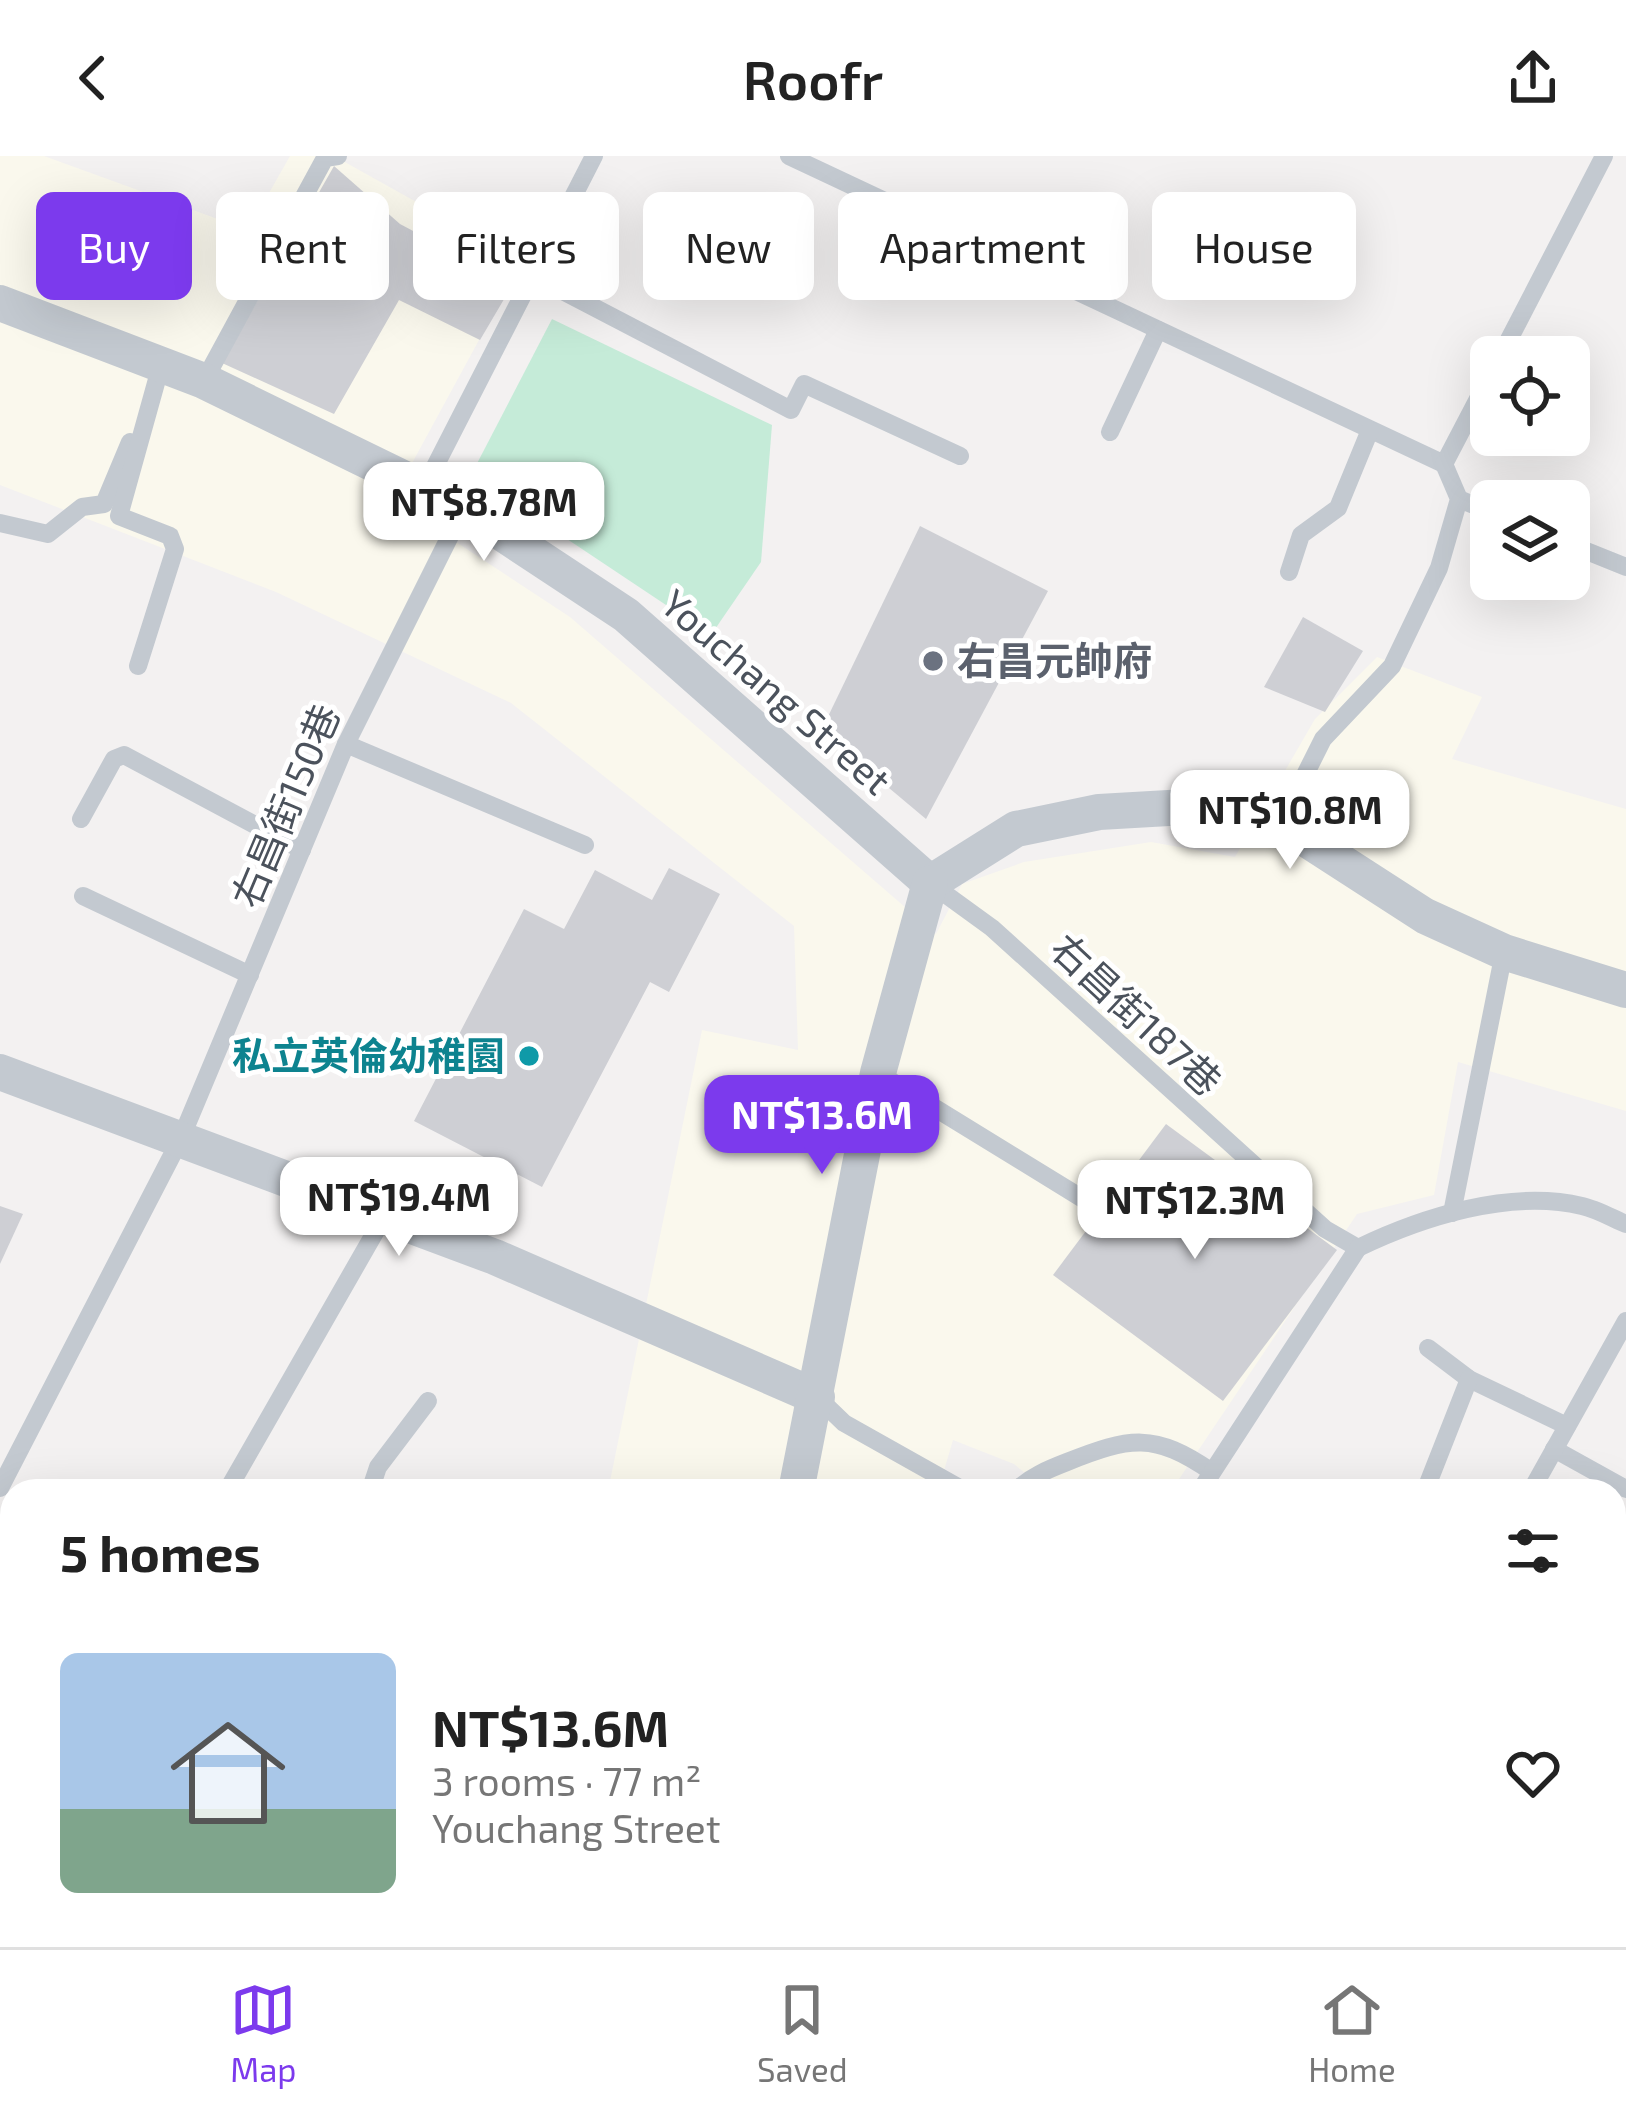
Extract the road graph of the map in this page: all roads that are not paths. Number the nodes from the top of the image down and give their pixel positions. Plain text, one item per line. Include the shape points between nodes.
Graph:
1 (338, 156) edge
2 (789, 156) edge
3 (1604, 156) edge
4 (325, 157) edge
5 (589, 158) edge
6 (572, 192) edge
7 (519, 300) edge
8 (580, 300) edge
9 (0, 304) edge
10 (1158, 330) junction
11 (1511, 336) edge
12 (161, 365) junction
13 (204, 381) junction
14 (1470, 414) edge
15 (1370, 430) junction
16 (1110, 432) dead end
17 (960, 456) dead end
18 (1444, 464) junction
19 (425, 486) junction
20 (1459, 499) junction
21 (1470, 503) edge
22 (464, 508) junction
23 (0, 523) edge
24 (1590, 552) edge
25 (1626, 567) edge
26 (1289, 572) dead end
27 (138, 666) dead end
28 (346, 744) junction
29 (81, 819) dead end
30 (1282, 823) junction
31 (585, 845) dead end
32 (302, 850) junction
33 (930, 883) junction
34 (83, 896) dead end
35 (1504, 952) junction
36 (250, 975) junction
37 (1626, 990) edge
38 (0, 1072) edge
39 (878, 1073) junction
40 (182, 1136) junction
41 (1102, 1210) dead end
42 (1452, 1213) junction
43 (385, 1215) junction
44 (1626, 1224) edge
45 (1358, 1248) junction
46 (1626, 1321) edge
47 (1428, 1348) dead end
48 (1469, 1379) junction
49 (817, 1397) junction
50 (428, 1401) dead end
51 (1567, 1426) junction
52 (1554, 1449) junction
53 (1212, 1472) junction
54 (5, 1479) edge
55 (234, 1479) edge
56 (374, 1479) edge
57 (799, 1479) edge
58 (944, 1479) edge
59 (1036, 1479) edge
60 (1208, 1479) edge
61 (1430, 1479) edge
62 (1538, 1479) edge
63 (1608, 1479) edge

1 - 4 lane
2 - 10 lane
3 - 11 lane
4 - 13 lane
5 - 6 lane
7 - 19 lane
8 - 17 lane via 790,410 804,384
9 - 12 street, Youchang Street
10 - 15 lane
10 - 16 lane
12 - 13 street, Youchang Street
12 - 23 lane via 104,504 82,507 48,535
12 - 27 lane via 119,516 170,536 175,549
13 - 19 street, Youchang Street
14 - 18 lane
15 - 18 lane
15 - 26 lane via 1338,508 1301,535
18 - 20 lane
19 - 22 street, Youchang Street
20 - 21 lane
20 - 30 lane via 1439,568 1391,666 1323,739
22 - 28 lane, 右昌街150巷
22 - 33 street, Youchang Street via 626,615
24 - 25 lane
28 - 31 lane
28 - 32 lane, 右昌街150巷
29 - 32 lane via 124,754
30 - 33 street via 1186,807 1099,812 1016,830
30 - 35 street via 1425,916
32 - 36 lane, 右昌街150巷
33 - 39 street
33 - 45 lane, 右昌街187巷 via 992,928 1325,1229
34 - 36 lane
35 - 37 street
35 - 42 lane
36 - 40 lane, 右昌街150巷
38 - 40 street
39 - 41 lane
39 - 49 street
40 - 43 street
40 - 54 lane, 右昌街150巷
42 - 44 lane via 1581,1205
42 - 45 lane
43 - 49 street
43 - 55 lane
45 - 53 lane
46 - 51 lane
47 - 48 lane
48 - 51 lane
48 - 61 lane
49 - 57 street
49 - 58 lane via 844,1423
50 - 56 lane
51 - 52 lane
52 - 62 lane
52 - 63 lane
53 - 59 lane via 1182,1451 1139,1440
53 - 60 lane

